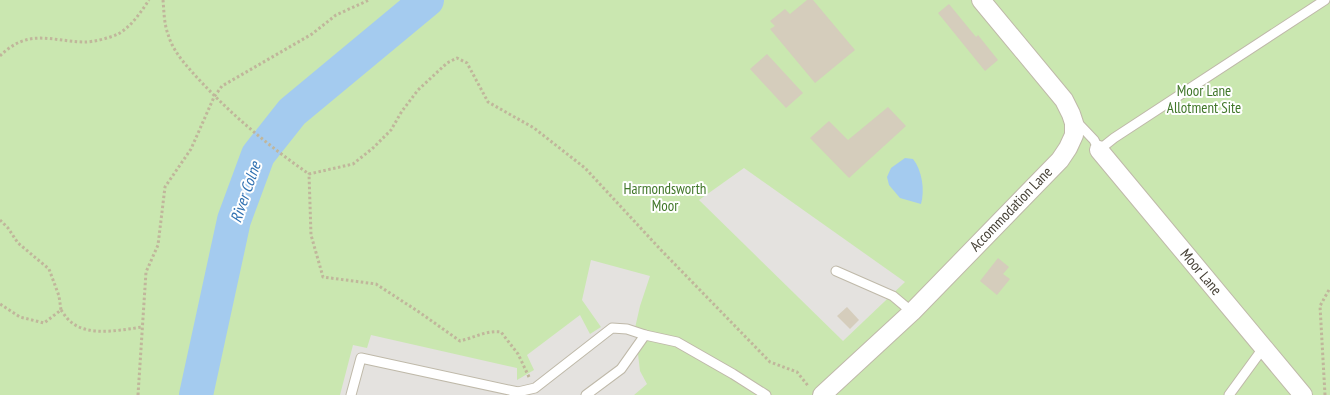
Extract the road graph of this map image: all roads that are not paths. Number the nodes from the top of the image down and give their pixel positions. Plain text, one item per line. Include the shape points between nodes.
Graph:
1 (981, 0) edge
2 (1325, 0) edge
3 (1073, 117) junction
4 (1099, 150) junction
5 (836, 271) dead end
6 (912, 312) junction
7 (645, 335) junction
8 (1264, 347) junction
9 (816, 391) edge
10 (350, 395) edge
11 (586, 395) edge
12 (766, 395) edge
13 (1229, 395) edge
14 (1303, 395) edge

1 - 3 street via 1064,100
2 - 4 lane
3 - 4 lane
3 - 6 street, Accommodation Lane via 1074,135 1060,160
4 - 8 street, Moor Lane
5 - 6 lane via 893,296
6 - 9 street, Accommodation Lane
7 - 10 lane via 612,328 534,388 518,392 360,358
7 - 11 lane via 621,369
7 - 12 lane via 677,342
8 - 13 lane
8 - 14 street, Moor Lane

